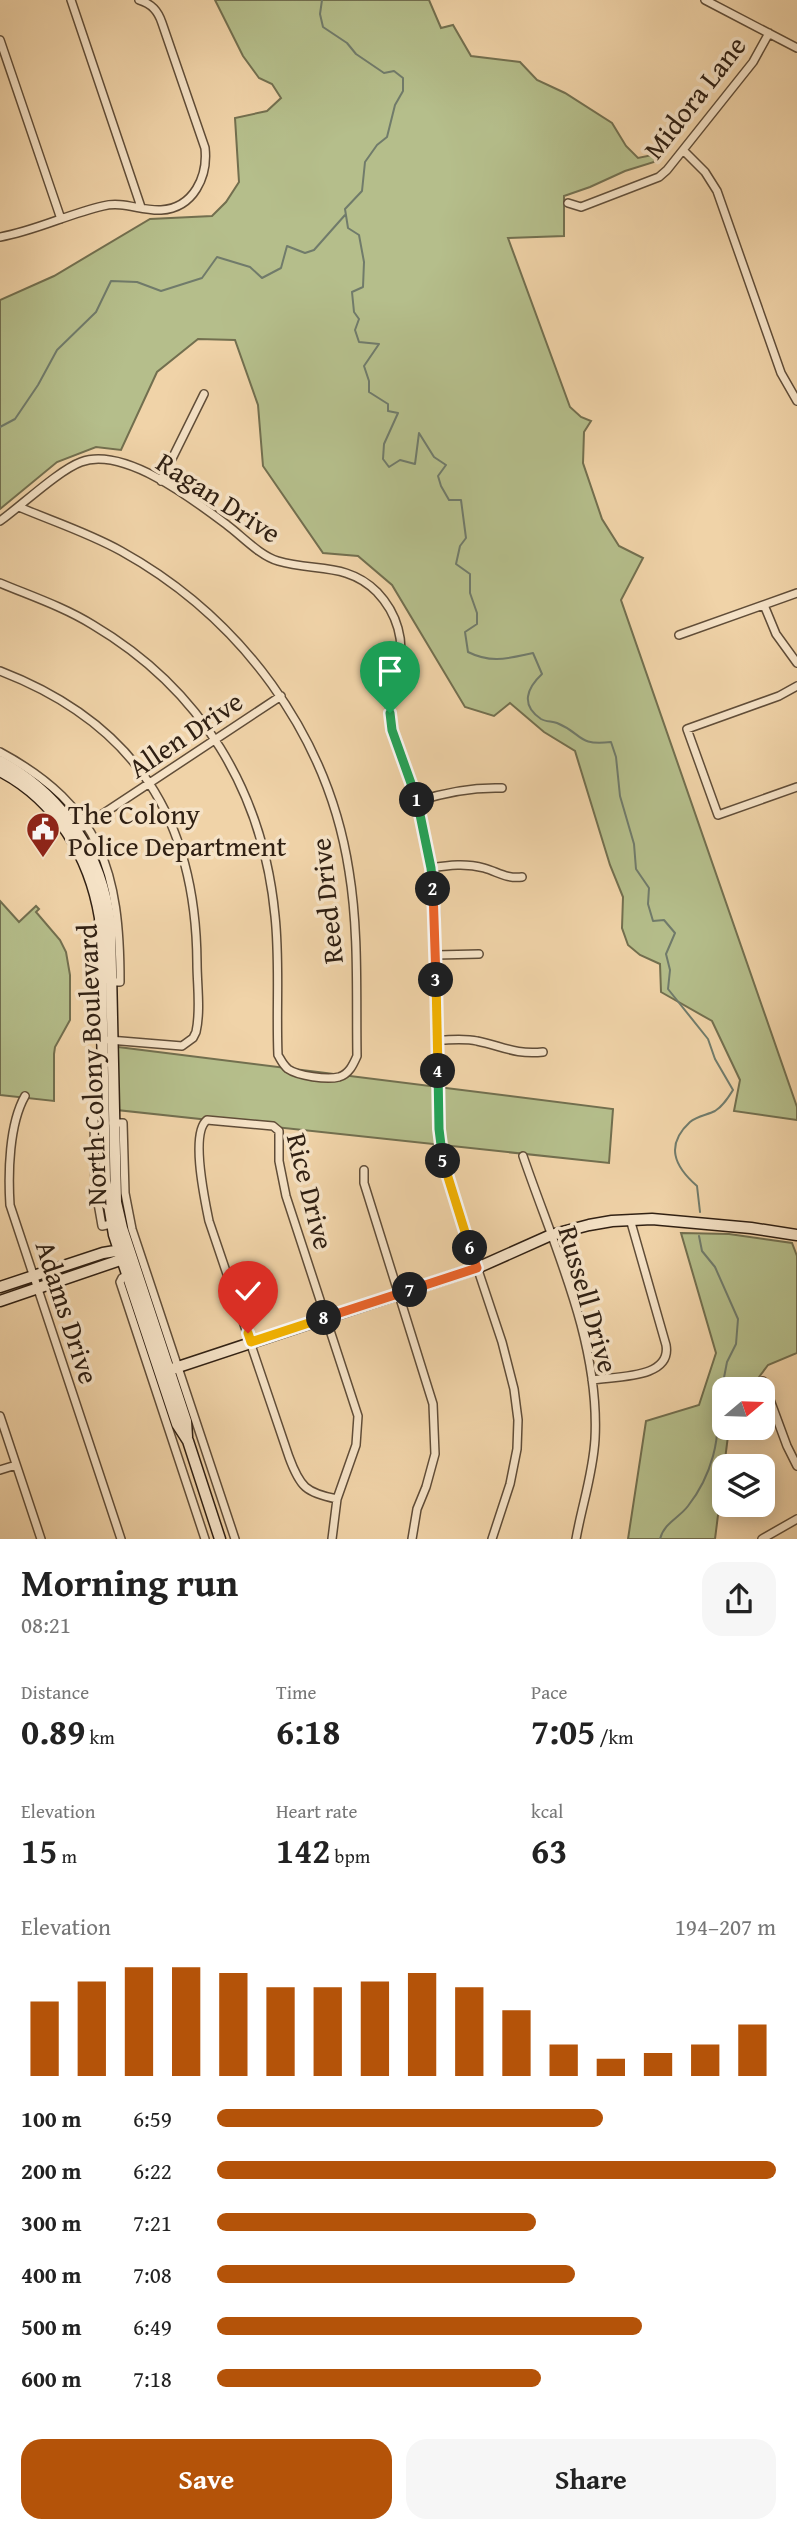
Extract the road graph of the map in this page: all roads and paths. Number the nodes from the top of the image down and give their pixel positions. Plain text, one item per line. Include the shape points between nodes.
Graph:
1 (71, 0) edge
2 (139, 0) edge
3 (705, 0) edge
4 (769, 33) junction
5 (0, 40) edge
6 (797, 48) edge
7 (683, 150) junction
8 (568, 203) dead end
9 (141, 207) junction
10 (61, 219) junction
11 (0, 237) edge
12 (204, 394) dead end
13 (797, 401) edge
14 (161, 481) junction
15 (19, 507) junction
16 (0, 521) edge
17 (0, 583) edge
18 (797, 593) edge
19 (764, 605) junction
20 (679, 635) dead end
21 (797, 663) edge
22 (0, 671) edge
23 (797, 687) edge
24 (281, 696) junction
25 (215, 740) junction
26 (0, 752) edge
27 (0, 761) edge
28 (0, 771) edge
29 (149, 783) junction
30 (797, 787) edge
31 (502, 788) dead end
32 (418, 801) junction
33 (78, 830) junction
34 (431, 868) junction
35 (522, 877) dead end
36 (479, 954) dead end
37 (436, 955) junction
38 (107, 1040) junction
39 (438, 1040) junction
40 (543, 1052) dead end
41 (25, 1096) dead end
42 (113, 1123) junction
43 (523, 1156) dead end
44 (364, 1170) dead end
45 (630, 1219) junction
46 (112, 1229) junction
47 (551, 1235) junction
48 (797, 1236) edge
49 (103, 1253) junction
50 (124, 1256) junction
51 (477, 1268) junction
52 (34, 1277) junction
53 (0, 1287) edge
54 (38, 1288) junction
55 (400, 1293) junction
56 (0, 1301) edge
57 (326, 1318) junction
58 (251, 1342) junction
59 (165, 1371) junction
60 (592, 1380) junction
61 (775, 1414) edge
62 (0, 1416) edge
63 (16, 1465) junction
64 (797, 1466) edge
65 (0, 1470) edge
66 (337, 1499) junction
67 (797, 1519) edge
68 (41, 1539) edge
69 (121, 1539) edge
70 (205, 1539) edge
71 (220, 1539) edge
72 (235, 1539) edge
73 (332, 1539) edge
74 (412, 1539) edge
75 (492, 1539) edge
76 (576, 1539) edge
77 (762, 1539) edge

1 - 9 street
2 - 9 street via 158,13 205,148 205,174 182,203 162,210
3 - 4 street
4 - 6 street
4 - 7 street, Midora Lane via 753,62
5 - 10 street
7 - 8 street, Midora Lane via 652,181 581,206
7 - 13 street via 717,191 781,373
9 - 10 street via 109,205
10 - 11 street
12 - 14 street
14 - 15 street, Ragan Drive via 123,462 89,459 71,466
14 - 32 street, Ragan Drive via 272,559 341,570 379,595 392,614 401,643 390,713
15 - 16 street, Ragan Drive
15 - 24 street, Reed Drive via 117,549 188,594 231,634
17 - 25 street via 91,623 144,660 189,705
18 - 19 street
19 - 20 street
19 - 21 street
22 - 29 street via 38,686 89,718
23 - 30 street via 687,729 718,815
24 - 25 street, Allen Drive
24 - 25 street, Reed Drive via 310,747 333,804 349,869 357,1056 340,1077 288,1069 278,1055 276,919 269,872 247,797
25 - 29 street, Allen Drive
26 - 33 street via 47,782 70,805
27 - 33 main road, North Colony Boulevard via 40,787
28 - 33 main road, North Colony Boulevard
29 - 33 street, Allen Drive
29 - 38 street via 169,816 190,877 197,936 198,1025 193,1038 181,1046
31 - 32 street via 475,787
32 - 34 street, Ragan Drive
33 - 38 main road, North Colony Boulevard via 99,908
33 - 38 main road, North Colony Boulevard via 102,881 109,911
34 - 35 street via 471,865 510,878
34 - 37 street, Ragan Drive
36 - 37 street
37 - 39 street, Ragan Drive
38 - 42 main road, North Colony Boulevard
38 - 46 main road, North Colony Boulevard via 105,1181
39 - 40 street via 477,1040 508,1050
39 - 51 street, Ragan Drive via 442,1156
41 - 52 street, Adams Drive via 17,1109 8,1178 10,1205
42 - 50 main road, North Colony Boulevard via 116,1202
42 - 59 street via 123,1123 127,1209
43 - 47 street, Russell Drive
44 - 55 street via 364,1183
45 - 47 main road
45 - 48 main road
45 - 60 street via 667,1356 653,1371
46 - 49 main road via 112,1242
46 - 50 main road, North Colony Boulevard
47 - 51 main road
47 - 60 street, Russell Drive via 582,1330
49 - 50 main road
49 - 52 main road
50 - 54 main road
50 - 59 main road, North Colony Boulevard
50 - 59 main road, North Colony Boulevard
51 - 55 main road
51 - 75 street, Ragan Drive via 512,1373 518,1420 514,1469
52 - 53 main road
52 - 54 street, Adams Drive
54 - 56 main road
54 - 69 street, Adams Drive
55 - 57 main road
55 - 74 street via 433,1404 435,1454
57 - 58 main road
57 - 58 street, Rice Drive via 286,1196 279,1132 273,1126 207,1119 201,1127 199,1151 209,1221
57 - 66 street, Rice Drive via 359,1431
58 - 59 main road
58 - 66 street via 294,1471 304,1488
59 - 70 street
59 - 71 main road, North Colony Boulevard via 186,1420 188,1441
59 - 72 street
60 - 76 street, Russell Drive via 593,1465
61 - 64 street
62 - 63 street
63 - 65 street
63 - 68 street
66 - 73 street, Rice Drive
67 - 77 street

